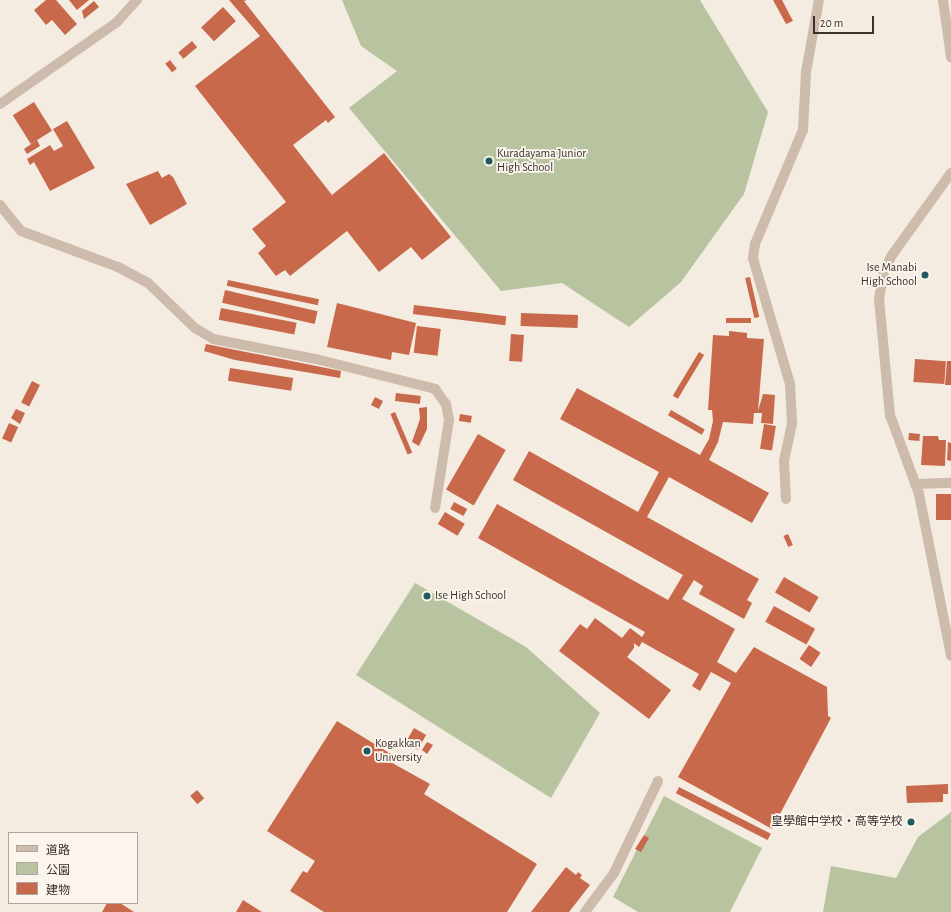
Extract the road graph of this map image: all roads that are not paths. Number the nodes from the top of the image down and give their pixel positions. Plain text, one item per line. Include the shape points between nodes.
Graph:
1 (136, 0) edge
2 (819, 0) edge
3 (943, 0) edge
4 (951, 56) edge
5 (0, 104) edge
6 (951, 173) edge
7 (0, 205) edge
8 (915, 484) junction
9 (951, 484) edge
10 (786, 499) dead end
11 (435, 508) dead end
12 (950, 641) edge
13 (951, 656) edge
14 (658, 780) dead end
15 (585, 912) edge

1 - 5 street via 117,22
2 - 10 street via 806,72 803,130 755,244 753,258 790,384 792,422 784,461
3 - 4 street
6 - 8 street via 902,237 884,271 880,293 890,415
7 - 11 street via 22,231 118,267 148,283 195,328 213,339 316,358 435,389 446,404 449,420
8 - 9 street
8 - 12 street
12 - 13 street
14 - 15 street via 614,873

